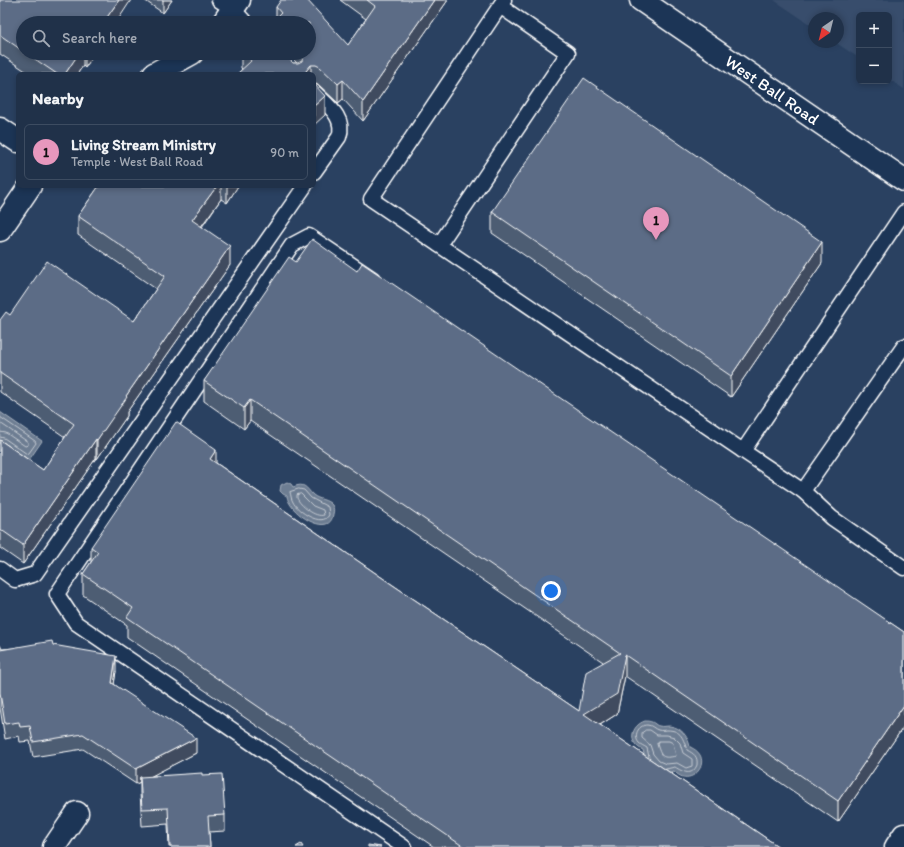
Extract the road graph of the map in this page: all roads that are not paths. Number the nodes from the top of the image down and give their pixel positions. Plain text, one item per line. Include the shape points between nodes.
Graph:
1 (642, 0) edge
2 (502, 3) edge
3 (179, 60) edge
4 (158, 72) edge
5 (316, 94) edge
6 (0, 128) edge
7 (16, 139) edge
8 (316, 169) edge
9 (904, 180) edge
10 (29, 188) edge
11 (304, 188) edge
12 (904, 212) edge
13 (0, 230) edge
14 (439, 245) junction
15 (381, 285) edge
16 (904, 346) edge
17 (744, 451) junction
18 (803, 491) junction
19 (904, 568) edge
20 (0, 569) edge
21 (77, 813) dead end
22 (904, 835) edge
23 (54, 847) edge
24 (404, 847) edge
25 (896, 847) edge

1 - 9 main road, West Ball Road
2 - 14 lane via 568,53
2 - 14 lane via 371,199
3 - 4 main road
5 - 8 lane via 337,115 341,130 339,137
6 - 7 main road
10 - 13 main road
11 - 20 lane via 35,574 15,580
12 - 17 lane
14 - 17 lane
15 - 24 lane via 309,236 292,245 57,594 76,623
16 - 18 lane
17 - 18 lane
18 - 19 lane via 832,518
21 - 23 main road
22 - 25 main road

